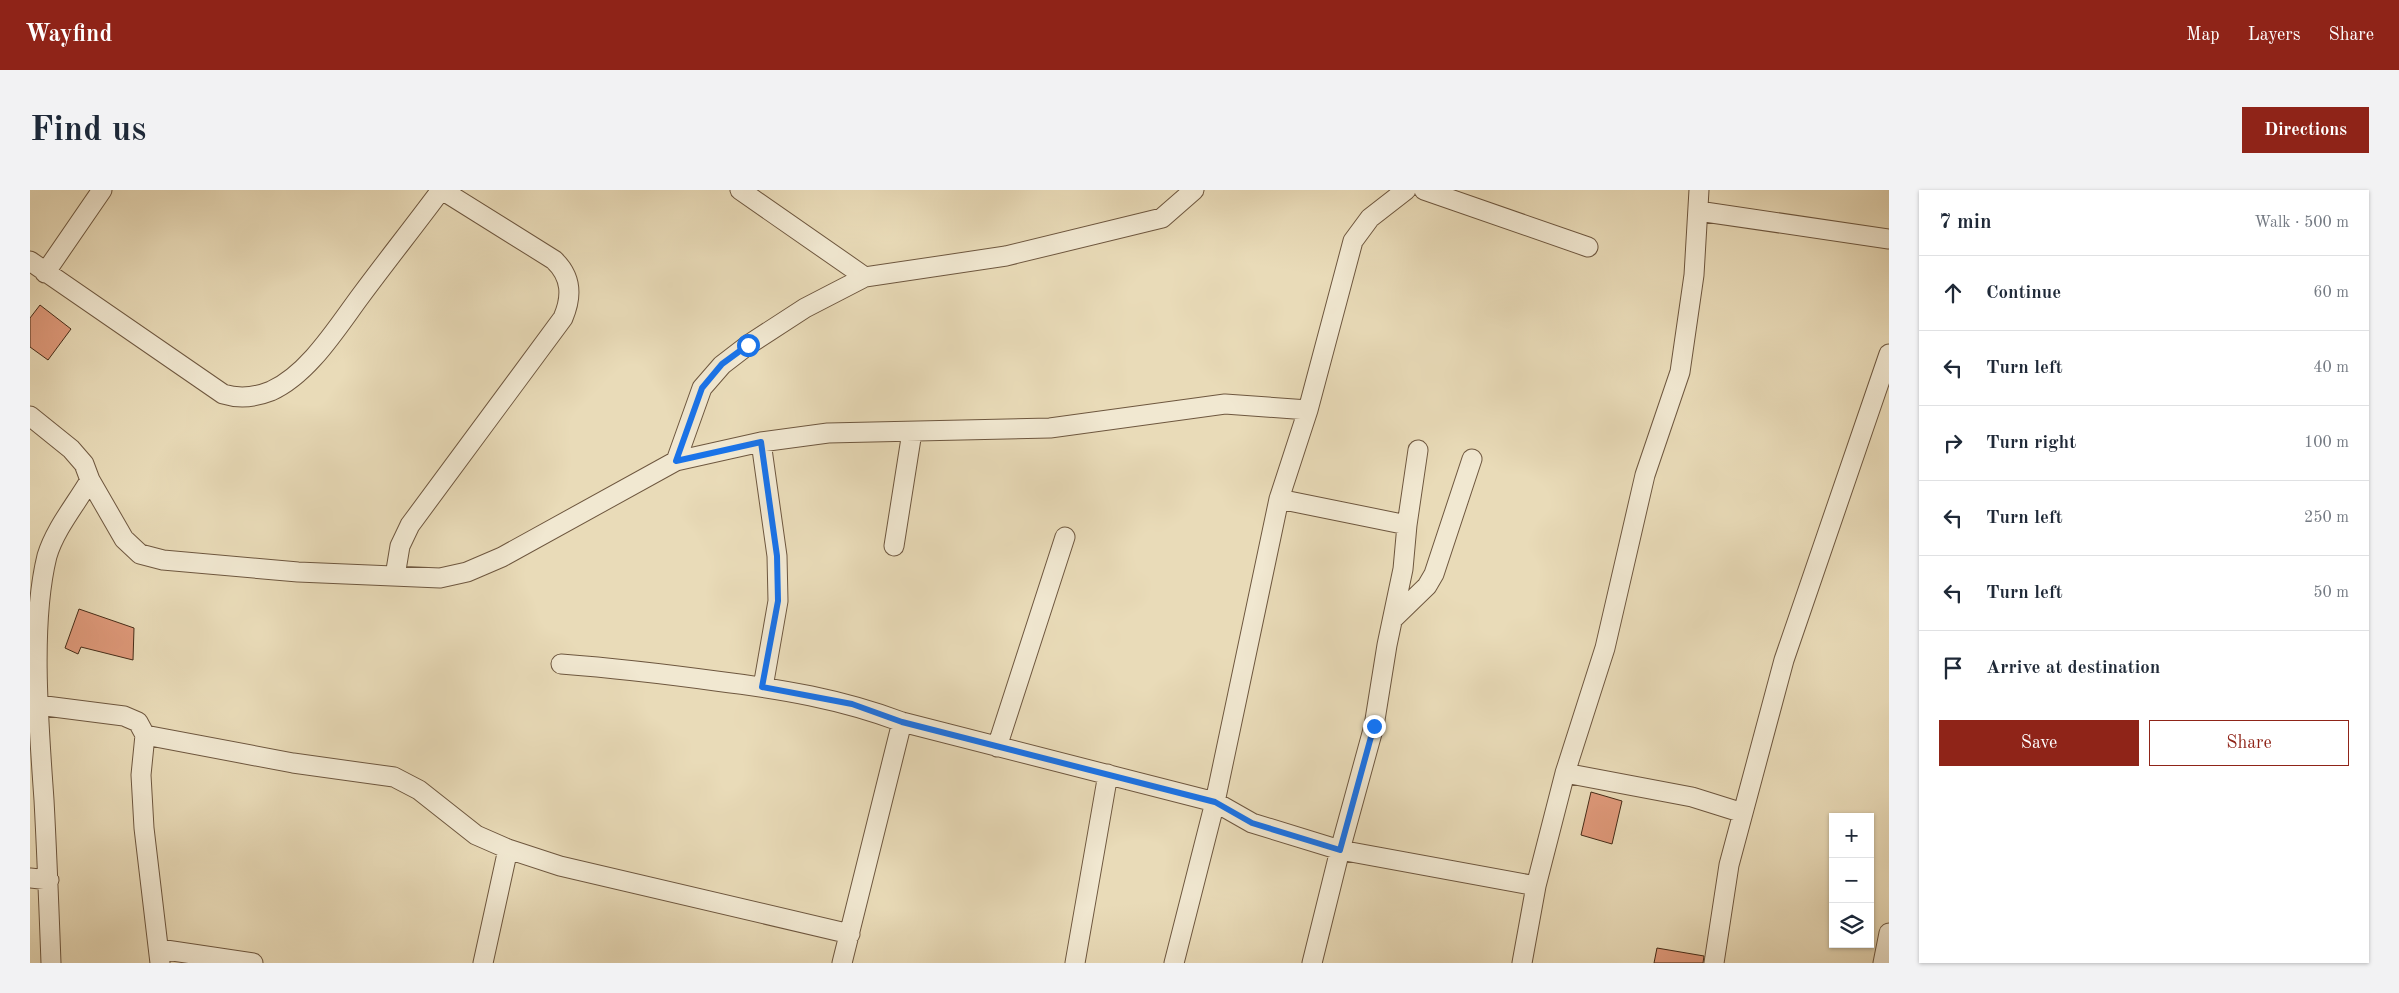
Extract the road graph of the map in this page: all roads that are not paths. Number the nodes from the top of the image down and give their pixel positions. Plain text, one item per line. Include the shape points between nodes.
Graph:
1 (102, 190) edge
2 (441, 190) edge
3 (740, 190) edge
4 (1424, 190) edge
5 (1699, 190) edge
6 (1189, 191) edge
7 (1400, 191) edge
8 (1698, 211) junction
9 (1889, 239) edge
10 (1588, 247) dead end
11 (30, 261) edge
12 (45, 273) junction
13 (865, 277) junction
14 (1889, 354) edge
15 (1308, 410) junction
16 (30, 416) edge
17 (912, 432) junction
18 (761, 442) junction
19 (1418, 450) dead end
20 (1472, 460) dead end
21 (676, 461) junction
22 (90, 480) junction
23 (1278, 499) junction
24 (1407, 526) junction
25 (1065, 537) dead end
26 (894, 546) dead end
27 (395, 576) junction
28 (1393, 619) junction
29 (561, 664) dead end
30 (762, 687) junction
31 (38, 705) junction
32 (902, 722) junction
33 (145, 735) junction
34 (997, 747) junction
35 (1565, 773) junction
36 (1108, 774) junction
37 (1215, 802) junction
38 (1743, 814) junction
39 (508, 849) junction
40 (1340, 850) junction
41 (30, 878) edge
42 (49, 880) junction
43 (1536, 886) junction
44 (1889, 933) edge
45 (850, 934) junction
46 (160, 956) edge
47 (51, 963) edge
48 (253, 963) edge
49 (483, 963) edge
50 (842, 963) edge
51 (1074, 963) edge
52 (1174, 963) edge
53 (1312, 963) edge
54 (1522, 963) edge
55 (1714, 963) edge
56 (1883, 963) edge

1 - 12 street
2 - 12 street via 317,353 293,377 272,390 252,396 223,394
2 - 27 street via 554,260 565,274 570,294 563,318 410,525 400,546
3 - 13 street
4 - 10 street
5 - 8 street
6 - 13 street via 1162,218 1006,256
7 - 15 street via 1370,218 1353,241
8 - 9 street
8 - 35 street via 1694,275 1680,372 1645,475 1605,648
11 - 12 street
13 - 21 street via 805,308 722,364 702,388
14 - 38 street via 1784,660
15 - 17 street via 1225,404 1050,428
15 - 23 street
16 - 22 street via 72,450 84,464
17 - 18 street via 828,433
17 - 26 street
18 - 21 street
18 - 30 street via 777,556 778,592
19 - 24 street
20 - 28 street via 1434,574 1427,586
21 - 27 street via 502,557 476,568 440,578
22 - 27 street via 124,538 140,554 163,560 298,572
22 - 31 street via 48,554 41,580 36,630
23 - 24 street
23 - 37 street
24 - 28 street
25 - 34 street
28 - 40 street via 1374,726
29 - 30 street via 646,671
30 - 32 street via 852,704
31 - 33 street via 124,716 138,722
31 - 42 street
32 - 34 street
32 - 45 street
33 - 39 street via 293,763 394,777 419,790 476,835
33 - 46 street via 141,774 144,828
34 - 36 street
35 - 38 street via 1692,797
35 - 43 street
36 - 37 street
36 - 51 street
37 - 40 street via 1252,823
37 - 52 street
38 - 55 street via 1729,865
39 - 45 street via 560,866
39 - 49 street
40 - 43 street
40 - 53 street
41 - 42 street
42 - 47 street
43 - 54 street
44 - 56 street
45 - 50 street
46 - 48 street

